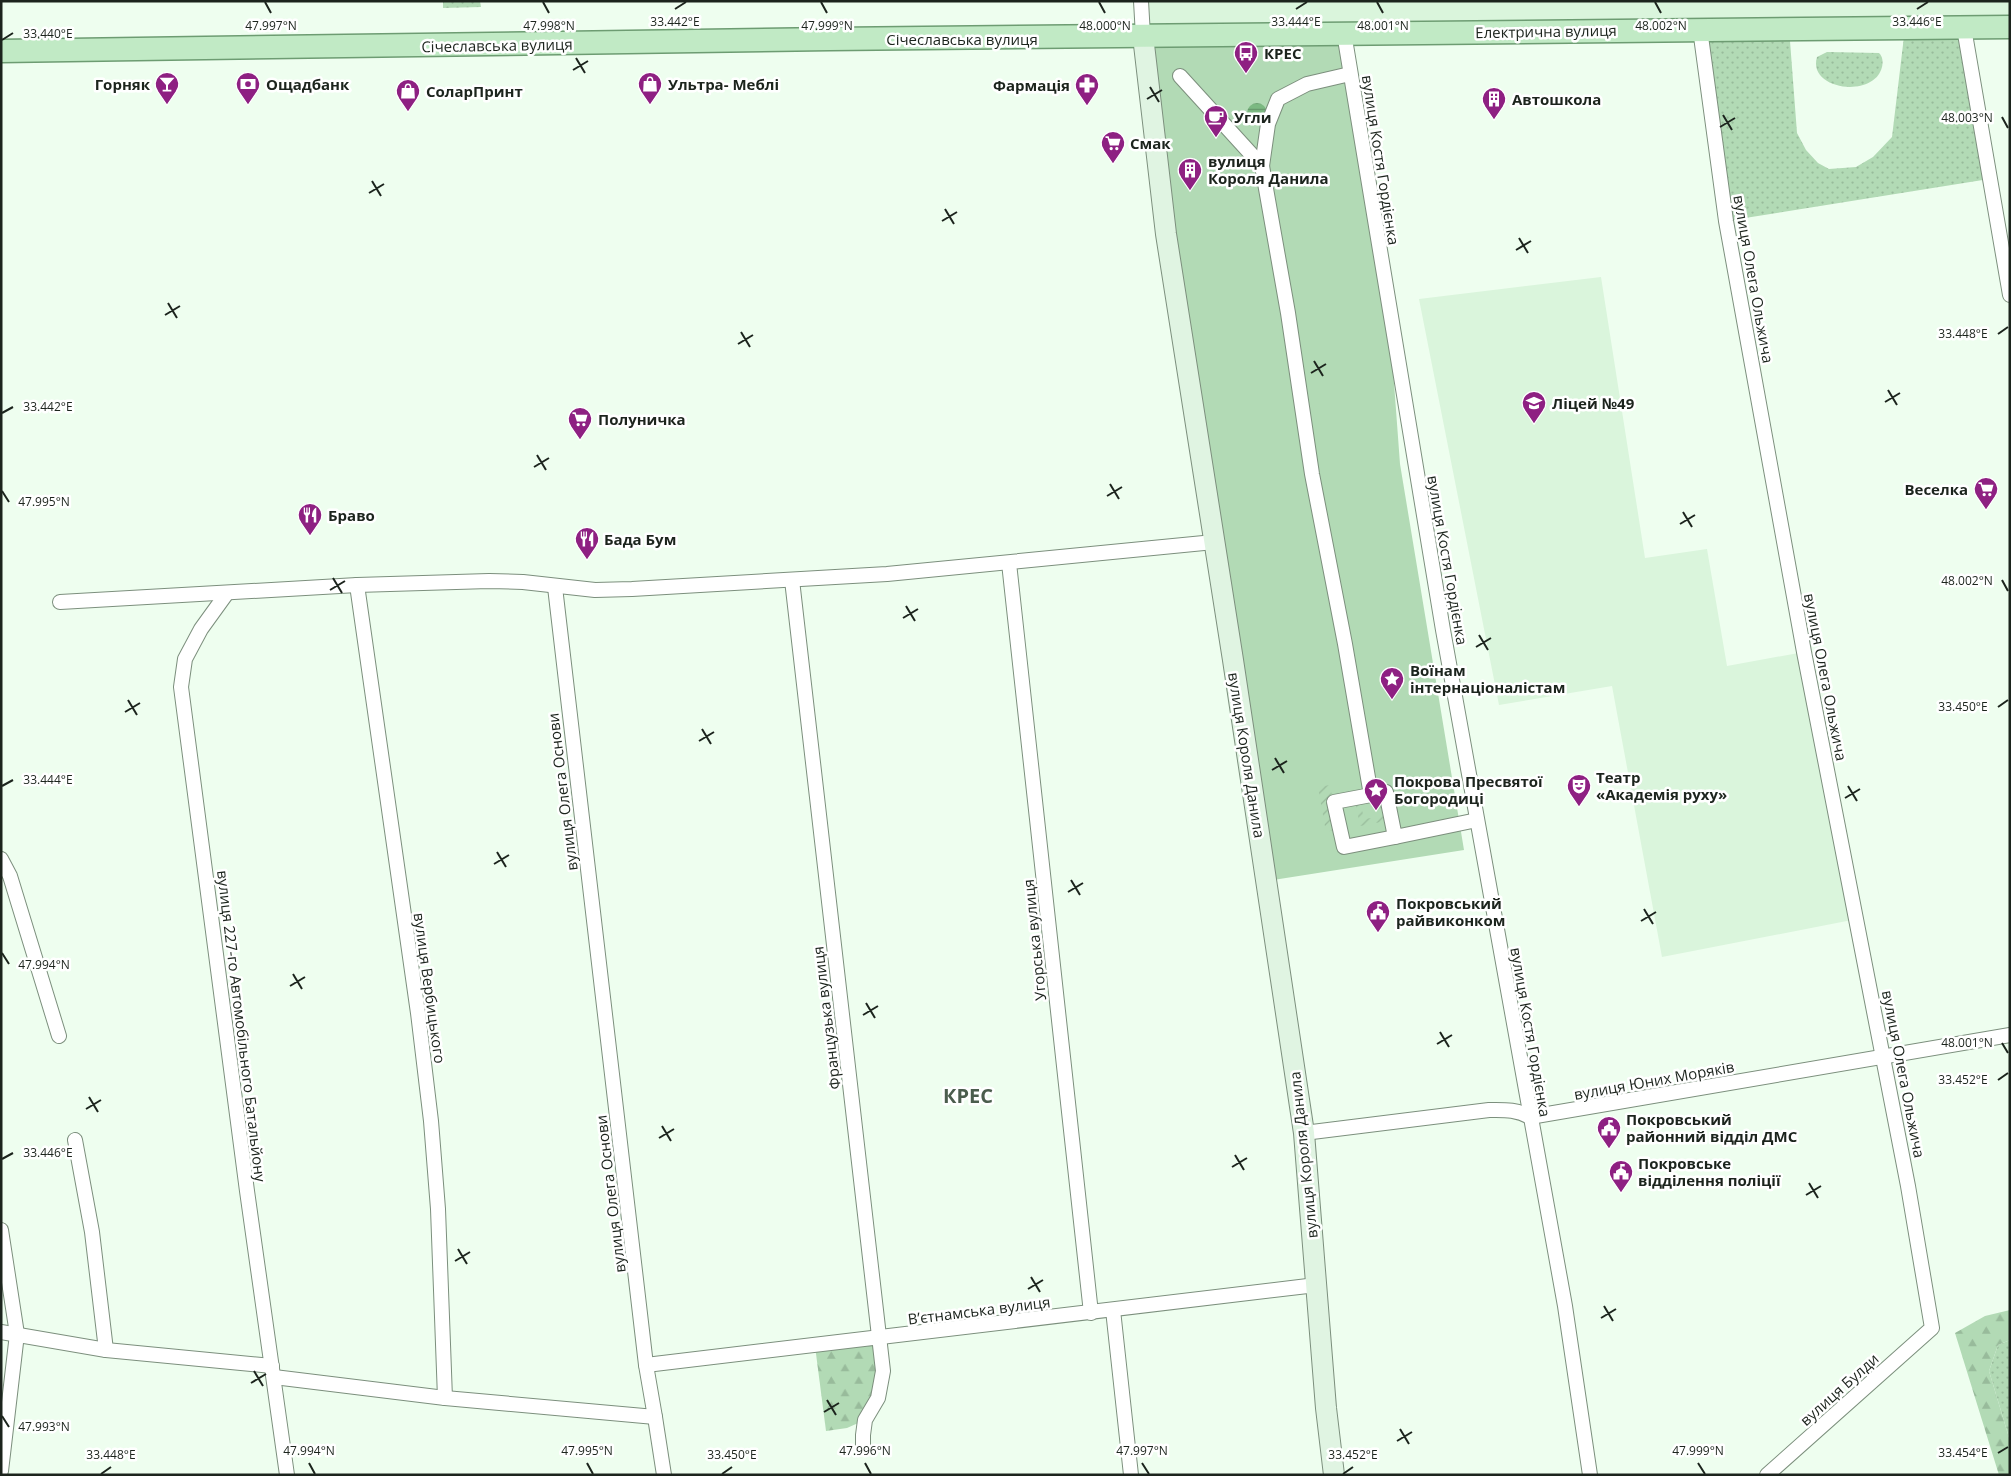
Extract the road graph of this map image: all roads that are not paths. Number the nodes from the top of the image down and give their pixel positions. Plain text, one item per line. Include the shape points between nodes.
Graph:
1 (1141, 1) edge
2 (2010, 27) edge
3 (1964, 28) junction
4 (1700, 29) junction
5 (1344, 34) junction
6 (1143, 36) junction
7 (1, 51) edge
8 (1350, 74) junction
9 (1180, 76) dead end
10 (1262, 166) junction
11 (2010, 295) edge
12 (1214, 542) junction
13 (1009, 563) junction
14 (792, 580) junction
15 (357, 585) junction
16 (554, 586) junction
17 (227, 593) junction
18 (60, 602) dead end
19 (1371, 795) junction
20 (1477, 820) junction
21 (1395, 837) junction
22 (1, 859) edge
23 (2010, 1035) edge
24 (59, 1036) dead end
25 (1884, 1056) junction
26 (1530, 1117) junction
27 (1304, 1132) junction
28 (75, 1140) dead end
29 (1, 1230) edge
30 (1316, 1285) junction
31 (1113, 1310) junction
32 (1091, 1313) junction
33 (1932, 1328) joint
34 (1, 1332) edge
35 (17, 1334) junction
36 (880, 1338) junction
37 (106, 1350) junction
38 (646, 1366) junction
39 (273, 1372) junction
40 (445, 1398) junction
41 (655, 1417) junction
42 (863, 1448) dead end
43 (1, 1471) edge
44 (287, 1475) edge
45 (664, 1475) edge
46 (1131, 1475) edge
47 (1334, 1475) edge
48 (1590, 1475) edge
49 (1767, 1475) edge

1 - 6 street
2 - 3 main road, Електрична вулиця
3 - 4 main road, Електрична вулиця
3 - 11 street
4 - 5 main road, Електрична вулиця
4 - 25 street, вулиця Олега Ольжича via 1726,221 1806,661
5 - 6 main road, Електрична вулиця
5 - 8 street, вулиця Костя Гордієнка
6 - 7 main road, Січеславська вулиця
6 - 12 main road, вулиця Короля Данила via 1166,234
8 - 10 street via 1307,84 1278,98 1268,124
8 - 20 street, вулиця Костя Гордієнка
9 - 10 street
10 - 19 street via 1312,474
12 - 13 street
12 - 27 main road, вулиця Короля Данила
13 - 14 street
13 - 32 street, Угорська вулиця
14 - 16 street via 595,590
14 - 36 street, Французька вулиця
15 - 16 street via 489,581
15 - 17 street
15 - 40 street, вулиця Вербицького via 431,1122 438,1208
16 - 38 street, вулиця Олега Основи
17 - 18 street
17 - 39 street, вулиця 227-го Автомобільного Батальйону via 201,628 185,659 181,687
19 - 21 street via 1386,792
19 - 21 street via 1334,802 1344,846
20 - 21 street
20 - 26 street, вулиця Костя Гордієнка
22 - 24 street via 10,876
23 - 25 street, вулиця Юних Моряків
25 - 26 street, вулиця Юних Моряків
25 - 33 street, вулиця Олега Ольжича
26 - 27 street, вулиця Юних Моряків via 1520,1111 1489,1110
26 - 48 street, вулиця Костя Гордієнка via 1565,1306
27 - 30 main road, вулиця Короля Данила
28 - 37 street via 92,1232
29 - 35 street
30 - 31 street, Вʼєтнамська вулиця
30 - 47 main road, вулиця Короля Данила
31 - 32 street, Вʼєтнамська вулиця
31 - 46 street
32 - 36 street, Вʼєтнамська вулиця
33 - 49 street, вулиця Булди
34 - 35 street
35 - 37 street
35 - 43 street
36 - 38 street, Вʼєтнамська вулиця
36 - 42 street, Французька вулиця via 883,1371 878,1398 865,1420
37 - 39 street
38 - 41 street, вулиця Олега Основи
39 - 40 street
39 - 44 street, вулиця 227-го Автомобільного Батальйону
40 - 41 street
41 - 45 street, вулиця Олега Основи

